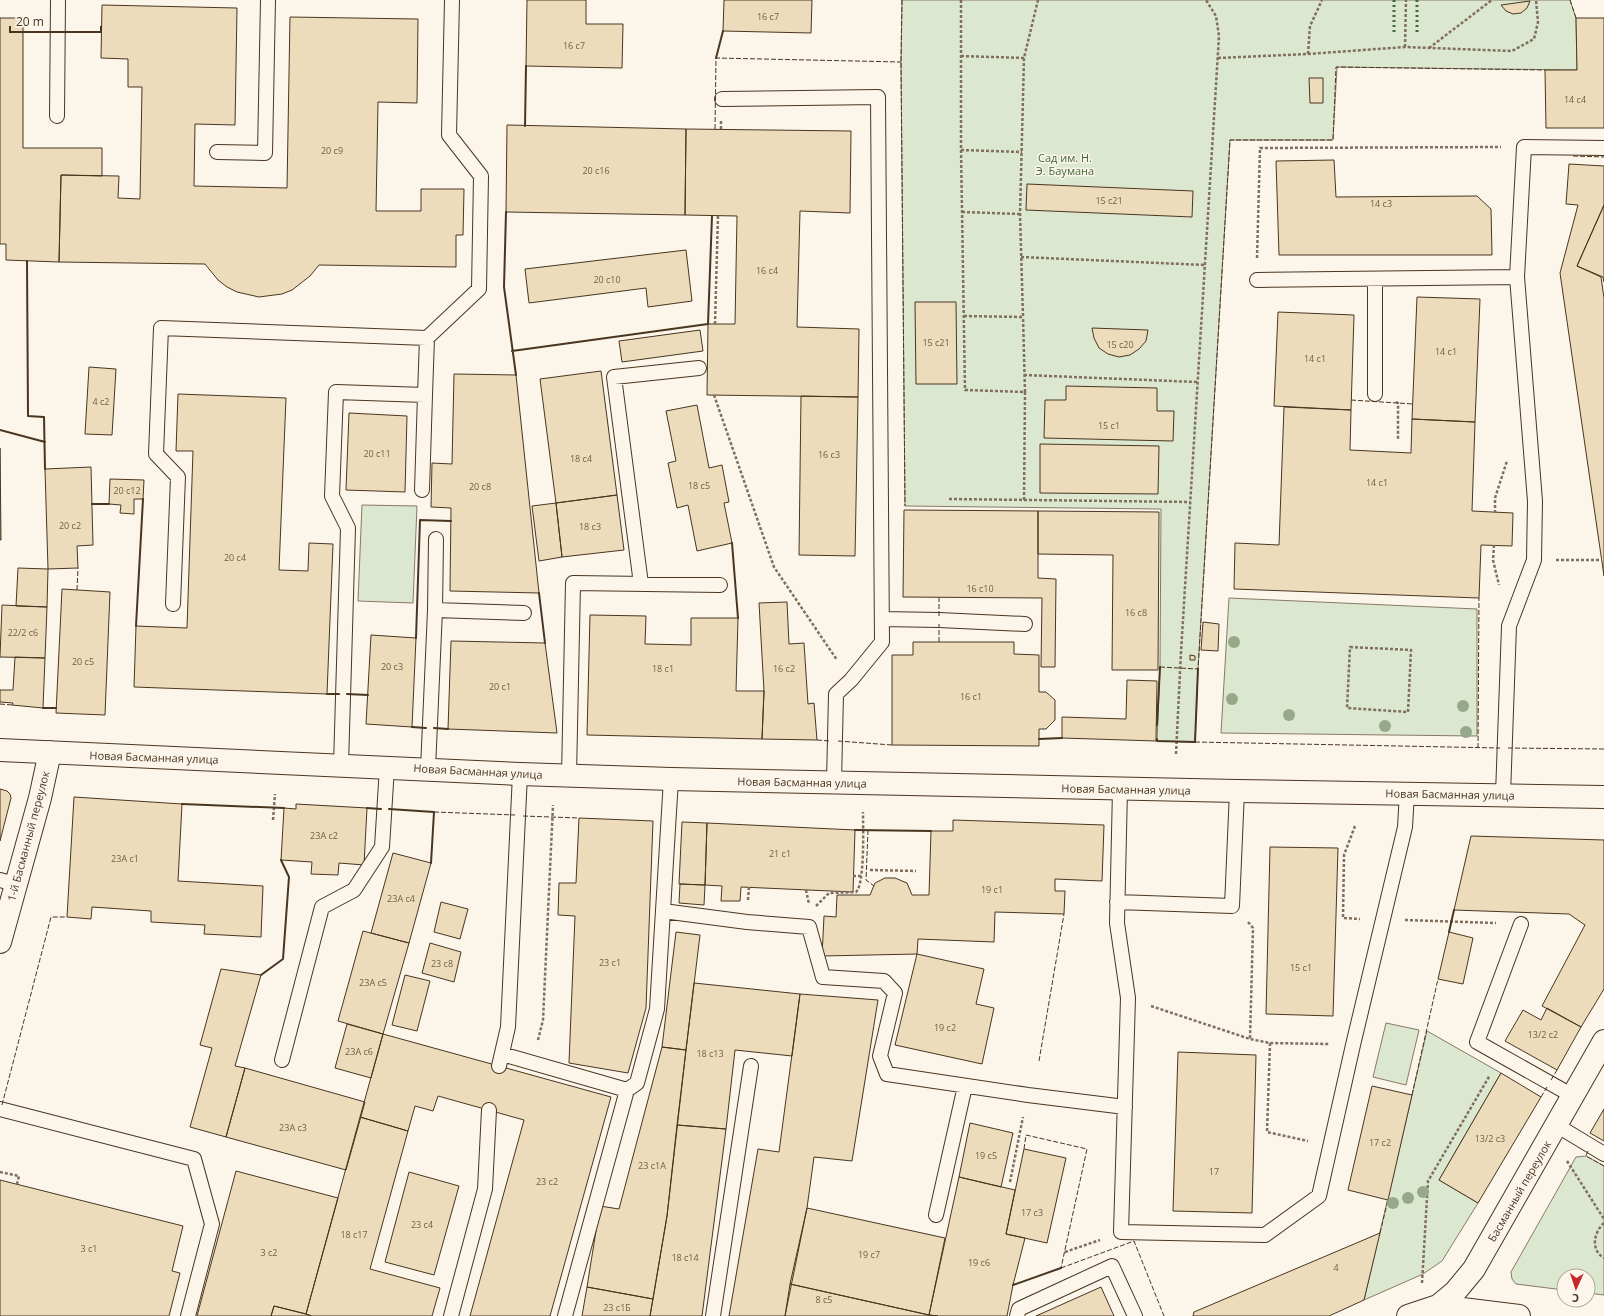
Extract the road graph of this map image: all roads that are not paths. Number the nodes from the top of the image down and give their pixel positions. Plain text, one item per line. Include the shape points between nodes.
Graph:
1 (58, 0) edge
2 (268, 0) edge
3 (452, 0) edge
4 (722, 100) dead end
5 (57, 116) dead end
6 (1604, 148) edge
7 (217, 152) dead end
8 (1517, 277) junction
9 (1375, 279) junction
10 (1257, 280) road end
11 (427, 338) junction
12 (699, 368) dead end
13 (1375, 394) road end
14 (426, 395) junction
15 (422, 490) dead end
16 (436, 539) dead end
17 (641, 584) junction
18 (720, 585) dead end
19 (173, 604) dead end
20 (435, 610) junction
21 (524, 613) dead end
22 (882, 619) junction
23 (1026, 624) dead end
24 (0, 750) edge
25 (50, 752) junction
26 (341, 765) junction
27 (386, 767) junction
28 (428, 769) junction
29 (520, 774) junction
30 (569, 776) junction
31 (671, 779) junction
32 (834, 782) junction
33 (1120, 789) junction
34 (1236, 791) junction
35 (1406, 794) junction
36 (1503, 795) junction
37 (1604, 797) edge
38 (8, 882) edge
39 (1117, 902) junction
40 (663, 911) junction
41 (1521, 924) dead end
42 (0, 942) edge
43 (1604, 1041) edge
44 (282, 1060) dead end
45 (751, 1066) dead end
46 (965, 1086) junction
47 (627, 1090) junction
48 (1573, 1096) junction
49 (1125, 1107) junction
50 (0, 1109) edge
51 (489, 1110) dead end
52 (1556, 1125) junction
53 (1604, 1154) edge
54 (936, 1215) dead end
55 (1438, 1306) junction
56 (1507, 1315) edge
57 (188, 1316) edge
58 (451, 1316) edge
59 (565, 1316) edge
60 (713, 1316) edge
61 (1018, 1316) edge
62 (1135, 1316) edge
63 (1408, 1316) edge

1 - 5 lane
2 - 7 lane via 265,153
3 - 11 lane via 450,135 481,176 479,289
4 - 22 lane via 878,97
6 - 8 lane via 1524,147
8 - 9 lane
8 - 36 lane via 1535,501 1534,560 1509,626
9 - 10 lane
9 - 13 lane
11 - 14 lane
11 - 19 lane via 161,328 156,454 178,477
12 - 17 lane via 614,377
14 - 15 lane
14 - 26 lane via 336,392 332,496 348,528
16 - 20 lane
17 - 18 lane
17 - 30 lane via 573,583
20 - 21 lane
20 - 28 lane
22 - 23 lane
22 - 32 lane via 882,642 836,694
24 - 25 main road, Новая Басманная улица
25 - 26 main road, Новая Басманная улица
25 - 38 main road, 1-й Басманный переулок via 40,798
26 - 27 main road, Новая Басманная улица
27 - 28 main road, Новая Басманная улица
27 - 44 lane via 382,847 354,890 322,907
28 - 29 main road, Новая Басманная улица
29 - 30 main road, Новая Басманная улица
29 - 47 lane via 508,1027 501,1060 531,1063
30 - 31 main road, Новая Басманная улица
31 - 32 main road, Новая Басманная улица
31 - 40 lane
32 - 33 main road, Новая Басманная улица
33 - 34 main road, Новая Басманная улица
33 - 39 lane
34 - 35 main road, Новая Басманная улица
34 - 39 lane via 1232,906
35 - 36 main road, Новая Басманная улица
35 - 49 lane via 1405,828 1319,1196 1265,1235 1121,1232
36 - 37 main road, Новая Басманная улица
38 - 42 main road, 1-й Басманный переулок
39 - 49 lane via 1117,923 1128,998
40 - 46 lane via 809,927 823,977 884,981 895,993 880,1056 887,1074
40 - 47 lane via 657,1009 637,1083
41 - 48 lane via 1477,1042
43 - 48 main road, Басманный переулок
45 - 60 lane
46 - 49 lane
46 - 54 lane
47 - 59 lane
48 - 52 main road, Басманный переулок
50 - 57 lane via 194,1160 212,1224
51 - 58 lane via 486,1189
52 - 53 lane
52 - 55 main road, Басманный переулок via 1474,1269 1455,1292
55 - 56 main road
55 - 63 main road, Басманный переулок
61 - 62 lane via 1019,1309 1112,1266

